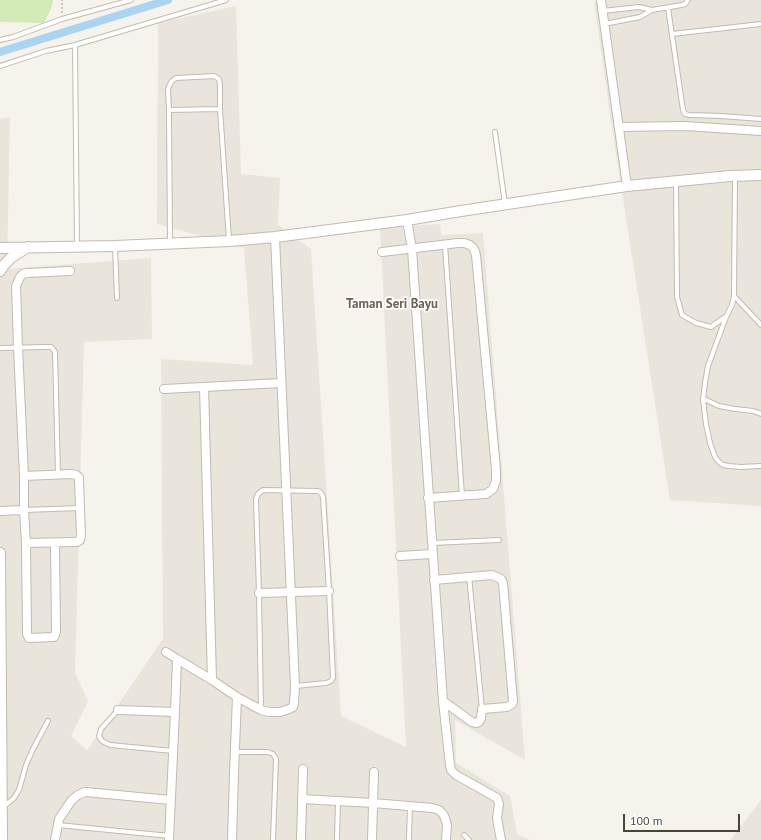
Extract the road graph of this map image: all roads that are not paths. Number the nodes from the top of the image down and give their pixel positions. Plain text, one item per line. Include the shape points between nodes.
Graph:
1 (131, 0) edge
2 (226, 0) edge
3 (601, 0) edge
4 (688, 0) edge
5 (668, 8) junction
6 (652, 10) junction
7 (602, 11) junction
8 (604, 24) junction
9 (761, 24) edge
10 (672, 34) junction
11 (0, 40) edge
12 (75, 45) junction
13 (0, 66) edge
14 (220, 109) junction
15 (169, 110) junction
16 (761, 119) edge
17 (620, 127) junction
18 (761, 130) edge
19 (495, 132) dead end
20 (735, 175) junction
21 (761, 175) edge
22 (676, 181) junction
23 (627, 186) junction
24 (505, 205) junction
25 (407, 220) junction
26 (275, 237) junction
27 (228, 241) junction
28 (170, 243) junction
29 (445, 245) junction
30 (77, 246) junction
31 (115, 246) junction
32 (28, 247) junction
33 (0, 248) edge
34 (412, 249) junction
35 (382, 252) dead end
36 (70, 271) dead end
37 (0, 272) edge
38 (734, 296) junction
39 (117, 298) dead end
40 (726, 317) junction
41 (761, 325) edge
42 (18, 347) junction
43 (0, 348) edge
44 (281, 383) junction
45 (204, 387) junction
46 (164, 389) dead end
47 (704, 399) junction
48 (760, 413) edge
49 (761, 466) edge
50 (58, 474) junction
51 (24, 476) junction
52 (286, 490) junction
53 (462, 496) junction
54 (428, 498) junction
55 (80, 508) junction
56 (24, 510) junction
57 (0, 511) edge
58 (499, 540) dead end
59 (26, 543) junction
60 (55, 543) junction
61 (432, 544) junction
62 (0, 553) edge
63 (432, 554) junction
64 (400, 556) dead end
65 (469, 576) junction
66 (434, 580) junction
67 (329, 591) junction
68 (259, 593) junction
69 (291, 593) junction
70 (166, 652) dead end
71 (177, 659) junction
72 (0, 662) edge
73 (212, 680) junction
74 (295, 686) junction
75 (237, 697) junction
76 (443, 701) junction
77 (482, 709) junction
78 (118, 710) joint
79 (261, 710) junction
80 (175, 712) junction
81 (48, 720) dead end
82 (174, 751) junction
83 (234, 752) junction
84 (303, 769) dead end
85 (374, 772) dead end
86 (302, 799) junction
87 (171, 800) junction
88 (338, 801) junction
89 (373, 803) junction
90 (410, 806) junction
91 (1, 808) junction
92 (58, 825) junction
93 (464, 835) dead end
94 (170, 838) edge
95 (2, 840) edge
96 (55, 840) edge
97 (232, 840) edge
98 (274, 840) edge
99 (300, 840) edge
100 (337, 840) edge
101 (372, 840) edge
102 (409, 840) edge
103 (446, 840) edge
104 (469, 840) edge
105 (501, 840) edge

1 - 11 lane
2 - 12 lane
3 - 7 street
4 - 5 lane via 682,6
5 - 6 lane
5 - 10 lane
6 - 7 lane via 639,6
6 - 8 lane via 640,17
7 - 8 street
8 - 17 street
9 - 10 lane
10 - 16 lane via 685,114
12 - 13 lane via 46,51
12 - 30 lane
14 - 15 lane
14 - 15 lane via 219,79 214,76 176,78 168,89
14 - 27 lane
15 - 28 lane
17 - 18 street via 685,126
17 - 23 street
19 - 24 lane
20 - 21 street
20 - 22 street
20 - 38 lane
22 - 23 street
22 - 40 lane via 677,297 682,314 696,323 712,327
23 - 24 street
24 - 25 street
25 - 26 street
25 - 34 street
26 - 27 street
26 - 44 street
27 - 28 street
28 - 31 street
29 - 34 street
29 - 53 lane
29 - 53 street via 464,243 474,249 476,255 496,469 493,489 486,494
30 - 31 street
30 - 32 street
31 - 39 lane
32 - 33 street
32 - 37 street via 12,257
34 - 35 street
34 - 54 street
36 - 42 street via 27,273 20,277 16,286
38 - 40 lane
38 - 41 lane
40 - 47 lane via 708,366
42 - 43 lane
42 - 50 lane via 50,347 55,352
42 - 51 street
44 - 45 street
44 - 52 street
45 - 46 street
45 - 73 street
47 - 48 lane via 723,407
47 - 49 lane via 710,443 718,461 729,466
50 - 51 street
50 - 55 street via 72,474 78,477
51 - 56 street
52 - 67 lane via 318,491 323,496
52 - 68 lane via 263,490 256,499
52 - 69 street
53 - 54 street
54 - 61 street
55 - 56 lane
55 - 60 street via 80,540
56 - 57 street
56 - 59 street
58 - 61 lane
59 - 60 street
59 - 60 street via 29,638 54,637 56,632
61 - 63 street
62 - 72 street
63 - 64 street
63 - 66 street
65 - 66 street
65 - 77 lane
65 - 77 street via 492,575 501,579 503,583 513,701 510,706
66 - 76 street
67 - 69 street
67 - 74 lane via 331,681
68 - 69 street
68 - 79 lane
69 - 74 street
70 - 71 street
71 - 73 street
71 - 80 street
72 - 91 street
73 - 75 street
74 - 79 street via 293,707 280,712
75 - 79 street
75 - 83 street
76 - 77 street via 477,724
76 - 105 street via 451,770 496,796 499,804 497,818
78 - 80 street
78 - 82 lane via 101,729 100,740 110,745
80 - 82 street
81 - 91 lane via 26,765 20,790
82 - 87 street
83 - 97 street
83 - 98 lane via 268,752 273,754 276,760
84 - 86 street
85 - 89 street
86 - 88 street
86 - 99 street
87 - 92 street via 85,792 72,800 59,819
87 - 94 street
88 - 89 street
88 - 100 lane
89 - 90 street
89 - 101 street
90 - 102 lane
90 - 103 street via 439,810 445,818
91 - 95 street
92 - 94 lane
92 - 96 street
93 - 104 lane

